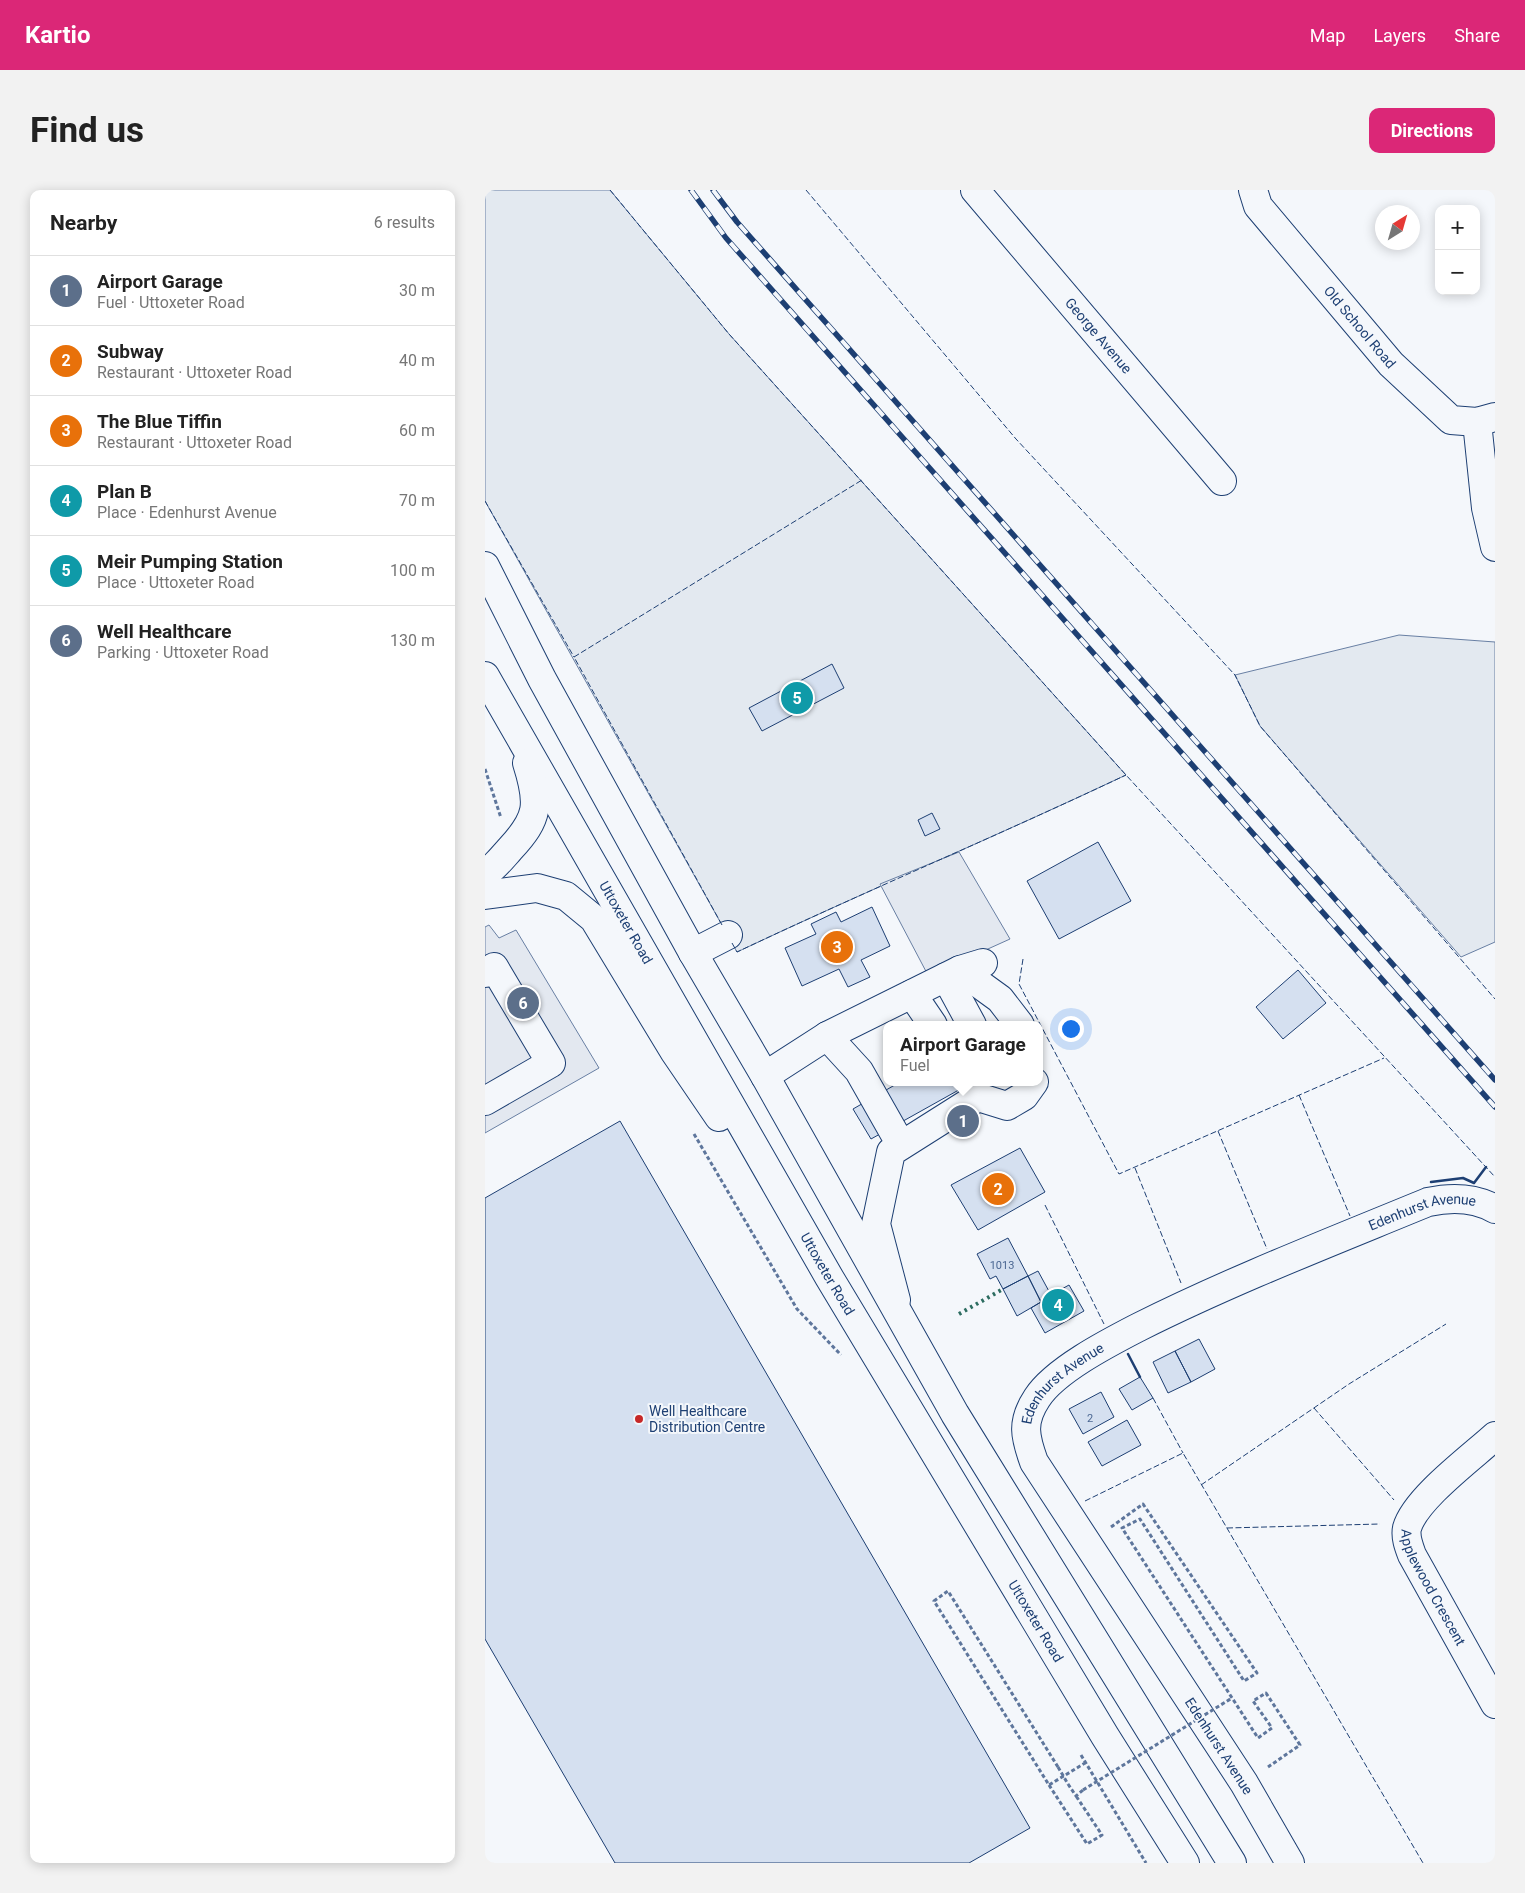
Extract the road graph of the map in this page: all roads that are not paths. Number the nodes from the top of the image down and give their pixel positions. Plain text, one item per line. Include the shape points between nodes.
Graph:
1 (975, 190) edge
2 (1253, 190) edge
3 (1486, 420) edge
4 (1222, 482) dead end
5 (1495, 547) edge
6 (485, 566) edge
7 (485, 592) edge
8 (485, 676) edge
9 (542, 679) junction
10 (515, 725) junction
11 (485, 874) edge
12 (485, 894) edge
13 (728, 935) dead end
14 (693, 953) junction
15 (963, 970) junction
16 (485, 972) edge
17 (912, 994) junction
18 (930, 1021) edge
19 (971, 1021) edge
20 (1017, 1021) edge
21 (827, 1036) junction
22 (765, 1076) junction
23 (1031, 1086) edge
24 (981, 1087) edge
25 (485, 1101) edge
26 (901, 1145) junction
27 (1495, 1209) edge
28 (829, 1277) junction
29 (897, 1312) junction
30 (1495, 1436) edge
31 (1495, 1704) edge
32 (1185, 1863) edge
33 (1232, 1863) edge
34 (1291, 1863) edge

1 - 4 main road, George Avenue
2 - 3 main road, Old School Road via 1258,206 1391,364 1451,420
3 - 5 main road via 1486,508
6 - 9 main road
7 - 9 main road
8 - 10 main road, Uttoxeter Road
9 - 14 main road
10 - 11 main road via 534,783 535,814 527,831
10 - 28 main road, Uttoxeter Road
12 - 28 main road via 537,888 566,896 594,919 674,1051
13 - 14 main road
14 - 22 main road
15 - 17 main road
15 - 19 main road
15 - 20 main road via 1000,999
16 - 25 main road via 495,967 551,1063
17 - 18 main road
17 - 21 main road
21 - 22 main road
21 - 26 main road via 859,1071
22 - 29 main road
23 - 24 main road via 1024,1096 1007,1106
24 - 26 main road
26 - 29 main road via 891,1152 876,1224 894,1287
27 - 34 main road, Edenhurst Avenue via 1474,1200 1457,1198 1428,1202 1205,1294 1094,1350 1037,1397 1026,1420 1026,1438 1034,1462 1244,1783
28 - 32 main road, Uttoxeter Road
29 - 33 main road via 960,1422
30 - 31 main road, Applewood Crescent via 1424,1500 1407,1529 1412,1555

